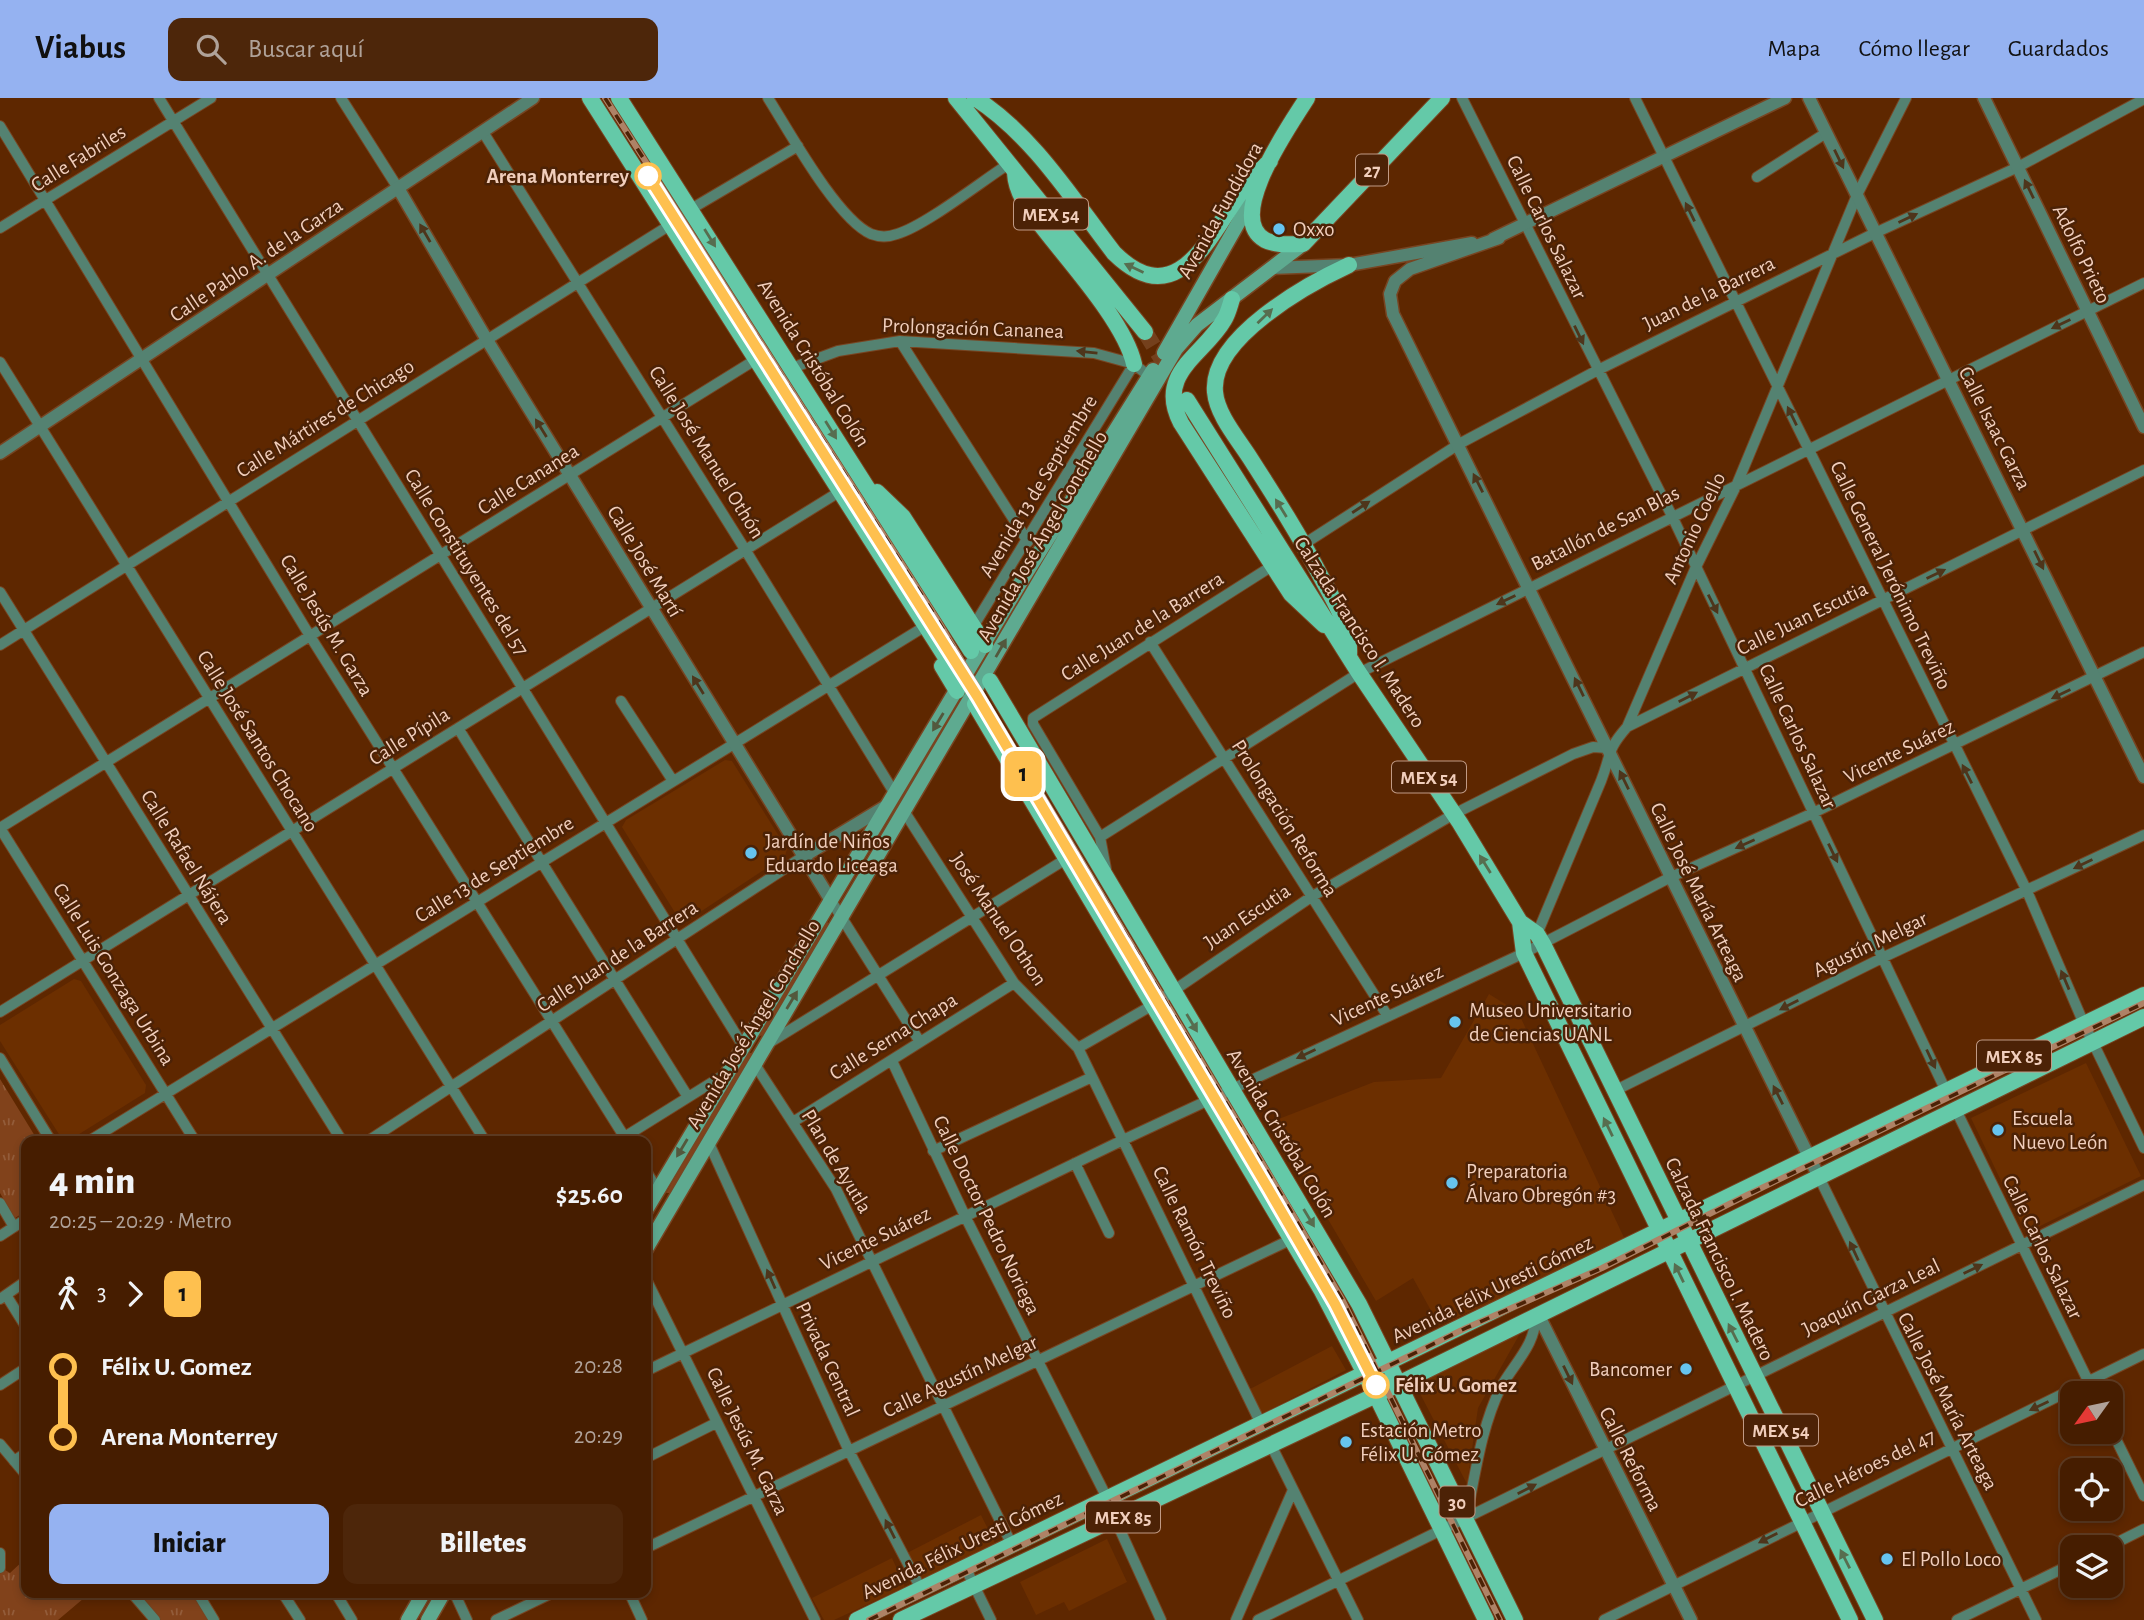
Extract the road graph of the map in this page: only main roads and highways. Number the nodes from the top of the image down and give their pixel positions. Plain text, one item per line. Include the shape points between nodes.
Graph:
1 (590, 98) edge
2 (619, 98) edge
3 (956, 98) edge
4 (975, 98) edge
5 (1307, 98) edge
6 (1441, 98) edge
7 (1270, 161) junction
8 (1012, 166) junction
9 (1254, 195) junction
10 (1303, 244) junction
11 (1349, 265) road end
12 (1232, 299) junction
13 (1145, 332) tunnel mouth
14 (1171, 343) joint
15 (755, 360) junction
16 (1134, 364) road end
17 (792, 368) junction
18 (1187, 400) tunnel mouth
19 (862, 479) junction
20 (839, 492) junction
21 (1334, 633) junction
22 (978, 648) junction
23 (1349, 656) junction
24 (957, 675) dead end
25 (990, 681) dead end
26 (957, 691) junction
27 (971, 705) junction
28 (1520, 922) junction
29 (2144, 995) edge
30 (2144, 1017) edge
31 (765, 1045) junction
32 (743, 1046) junction
33 (651, 1200) edge
34 (1678, 1224) junction
35 (1659, 1233) junction
36 (651, 1240) edge
37 (1686, 1240) junction
38 (1667, 1250) junction
39 (1390, 1362) junction
40 (1366, 1373) junction
41 (1401, 1383) junction
42 (1376, 1395) junction
43 (421, 1598) edge
44 (441, 1598) edge
45 (408, 1620) edge
46 (428, 1620) edge
47 (858, 1620) edge
48 (901, 1620) edge
49 (1486, 1620) edge
50 (1515, 1620) edge
51 (1850, 1620) edge
52 (1875, 1620) edge

1 - 15 main road
2 -> 17 main road, Avenida Cristóbal Colón
3 - 8 main road, MEX 54
7 -> 4 main road via 1247,184 1201,253 1172,273 1155,275 1126,265 1034,152
5 - 7 main road, Avenida Fundidora
6 - 10 main road, 27
7 - 9 main road, Avenida Fundidora
8 - 13 main road, MEX 54
8 - 16 main road via 1026,204 1126,340
9 - 10 main road via 1253,222 1261,237 1272,243
9 - 14 main road, Avenida Fundidora
10 - 12 main road, Avenida José Ángel Conchello / 27
23 -> 11 main road via 1348,628 1304,544 1224,416 1215,392 1216,380 1237,344 1287,297
12 - 21 main road via 1224,320 1188,358 1172,402 1297,602
27 -> 12 main road, Avenida José Ángel Conchello / 27 via 1176,349
14 - 22 main road, Avenida José Ángel Conchello
15 - 17 main road
15 - 20 main road
17 -> 19 main road, Avenida Cristóbal Colón
18 - 21 main road, Calzada Francisco I. Madero / MEX 54
19 - 22 main road, Avenida Cristóbal Colón
19 - 22 main road via 903,517 973,627
20 - 24 main road
20 - 26 main road via 855,526
21 - 23 main road, Calzada Francisco I. Madero / MEX 54
22 - 26 main road, Avenida José Ángel Conchello
28 -> 23 main road, Calzada Francisco I. Madero / MEX 54
25 -> 39 main road, Avenida Cristóbal Colón / 30
26 -> 32 main road, Avenida José Ángel Conchello
31 -> 27 main road, Avenida José Ángel Conchello / 27
27 - 40 main road, 30 via 1292,1239
28 - 34 main road, Calzada Francisco I. Madero / MEX 54 via 1540,939
35 -> 28 main road, Calzada Francisco I. Madero / MEX 54 via 1524,953
29 - 34 main road, Avenida Félix Uresti Gómez / MEX 85 via 1808,1156
30 - 37 main road, Avenida Félix Uresti Gómez / MEX 85
31 - 32 main road
31 - 36 main road, Avenida José Ángel Conchello / 27
32 -> 33 main road, Avenida José Ángel Conchello
34 - 35 main road, Avenida Félix Uresti Gómez / MEX 85
34 - 37 main road, Calzada Francisco I. Madero / MEX 54
35 - 38 main road, Calzada Francisco I. Madero / MEX 54
35 - 39 main road, Avenida Félix Uresti Gómez / MEX 85
37 - 38 main road, Avenida Félix Uresti Gómez
52 -> 37 main road, Calzada Francisco I. Madero / MEX 54
38 - 41 main road, Avenida Félix Uresti Gómez / MEX 85
51 -> 38 main road, Calzada Francisco I. Madero / MEX 54
39 - 40 main road, Avenida Félix Uresti Gómez / MEX 85
39 - 41 main road, Avenida Cristóbal Colón / 30
40 - 42 main road, 30
40 - 47 main road, Avenida Félix Uresti Gómez / MEX 85
41 - 42 main road, Avenida Félix Uresti Gómez / MEX 85
41 - 50 main road, Avenida Cristóbal Colón / 30
42 - 48 main road, Avenida Félix Uresti Gómez / MEX 85
42 - 49 main road, 30
43 - 45 main road
44 - 46 main road

